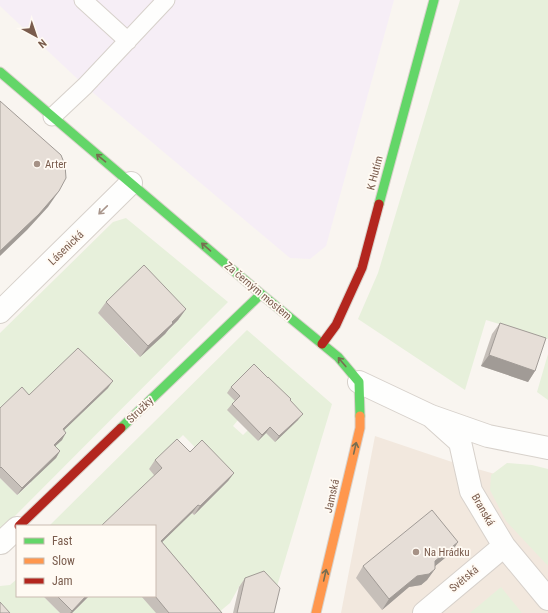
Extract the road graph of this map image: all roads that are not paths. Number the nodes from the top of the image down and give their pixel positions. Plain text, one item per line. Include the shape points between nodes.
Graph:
1 (83, 0) edge
2 (166, 0) edge
3 (434, 0) edge
4 (128, 41) junction
5 (0, 72) edge
6 (52, 117) junction
7 (131, 183) junction
8 (261, 294) junction
9 (0, 312) edge
10 (322, 344) junction
11 (359, 382) junction
12 (432, 416) junction
13 (548, 448) edge
14 (20, 525) edge
15 (16, 529) edge
16 (1, 543) edge
17 (504, 546) junction
18 (548, 599) edge
19 (316, 613) edge
20 (424, 613) edge

1 - 4 lane
2 - 4 lane
3 - 10 street, K Hutím via 362,268 336,325
4 - 6 lane
5 - 6 street, Za černým mostem
7 -> 6 street, Za černým mostem
8 -> 7 street, Za černým mostem
7 -> 9 street, Lásenická
8 - 10 street, Za černým mostem
8 - 14 street, Stružky
11 -> 10 street, Za černým mostem via 338,357
11 - 12 street, Za černým mostem
19 -> 11 street, Jamská via 360,428
12 - 13 street, Za černým mostem via 488,436
12 - 17 street, Branská via 460,442 471,491
15 - 16 street, Stružky
17 - 18 street, Branská
17 - 20 street, Světská

